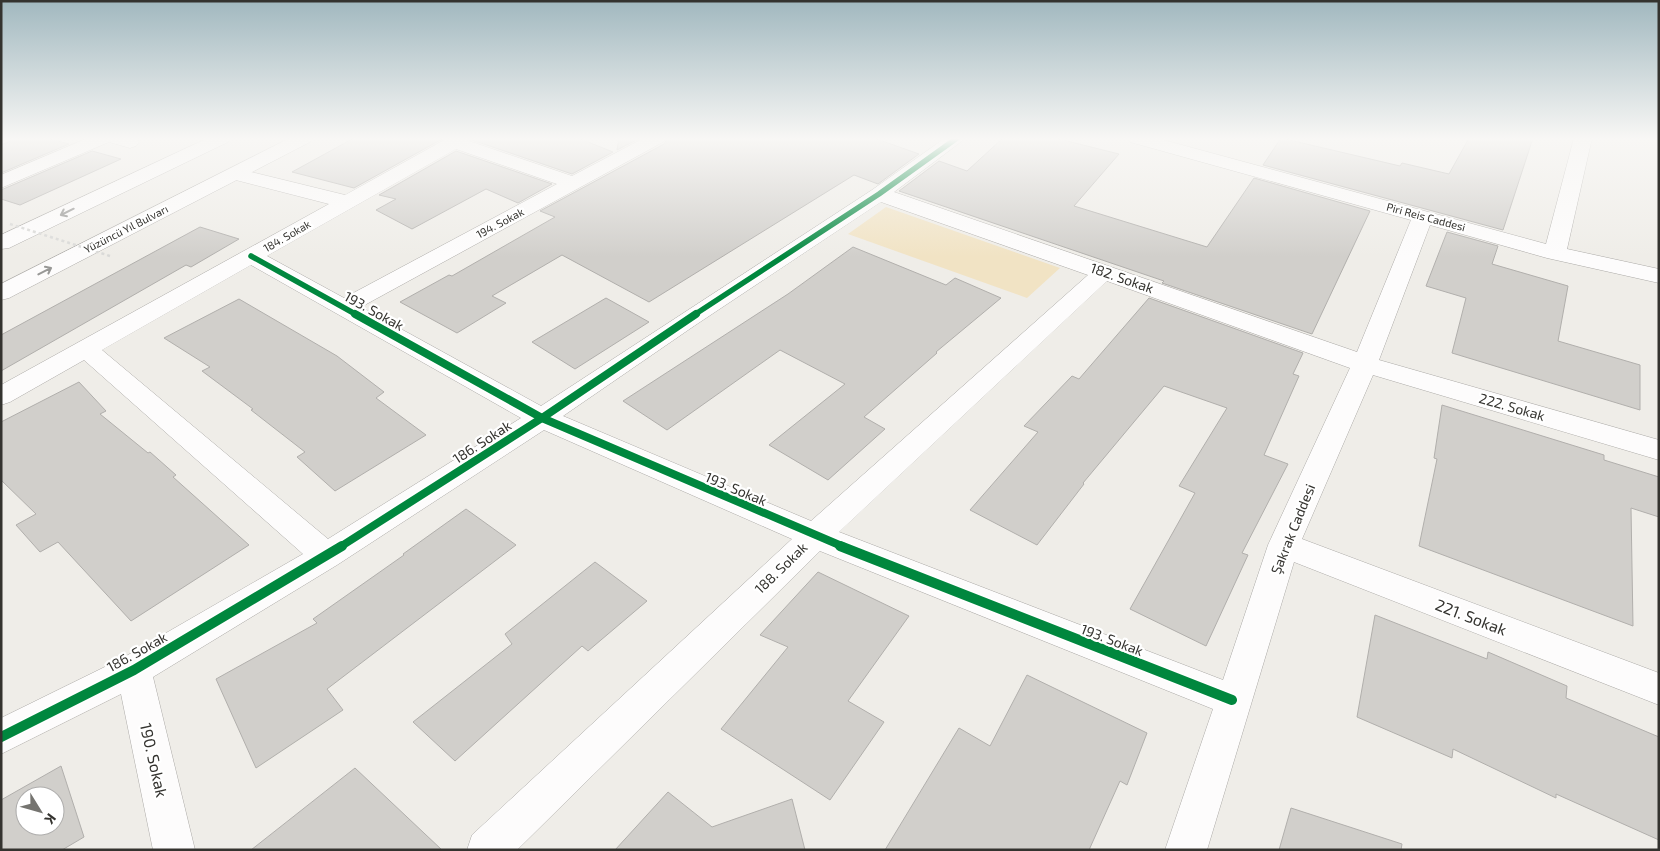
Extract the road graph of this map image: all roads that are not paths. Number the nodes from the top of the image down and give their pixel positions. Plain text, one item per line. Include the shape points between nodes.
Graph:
1 (138, 178) edge
2 (227, 178) edge
3 (249, 178) edge
4 (390, 178) edge
5 (559, 178) edge
6 (583, 178) edge
7 (902, 178) edge
8 (1282, 178) edge
9 (1573, 178) edge
10 (573, 183) junction
11 (879, 194) junction
12 (347, 202) junction
13 (1423, 216) junction
14 (1, 243) edge
15 (1555, 252) junction
16 (251, 256) junction
17 (1104, 272) junction
18 (1659, 276) edge
19 (1, 293) edge
20 (343, 308) junction
21 (86, 349) junction
22 (1365, 364) junction
23 (1, 396) edge
24 (542, 418) junction
25 (1659, 450) edge
26 (815, 536) junction
27 (1284, 545) junction
28 (326, 556) junction
29 (134, 670) junction
30 (1659, 689) edge
31 (1232, 700) junction
32 (1, 737) edge
33 (174, 850) edge
34 (486, 850) edge
35 (1186, 850) edge

1 -> 14 street
19 -> 2 street, Yüzüncü Yıl Bulvarı
3 - 12 street
4 - 12 street, 184. Sokak
5 - 10 street
6 - 10 street, 194. Sokak
7 - 11 street, 186. Sokak
8 - 13 street, Piri Reis Caddesi
9 - 15 street
10 - 20 street, 194. Sokak
11 - 17 street, 182. Sokak
11 - 24 street, 186. Sokak
12 - 16 street, 184. Sokak
13 - 15 street, Piri Reis Caddesi
13 - 22 street, Şakrak Caddesi
15 - 18 street, Piri Reis Caddesi
16 - 20 street, 193. Sokak
16 - 21 street, 184. Sokak
17 - 22 street, 182. Sokak
17 - 26 street, 188. Sokak
20 - 24 street, 193. Sokak
21 - 23 street, 184. Sokak
21 - 28 street
22 - 25 street, 222. Sokak
22 - 27 street, Şakrak Caddesi
24 - 26 street, 193. Sokak
24 - 28 street, 186. Sokak
26 - 31 street, 193. Sokak
26 - 34 street, 188. Sokak
27 - 30 street, 221. Sokak
27 - 31 street, Şakrak Caddesi
28 - 29 street, 186. Sokak
29 - 32 street, 186. Sokak
29 - 33 street, 190. Sokak
31 - 35 street, Şakrak Caddesi

